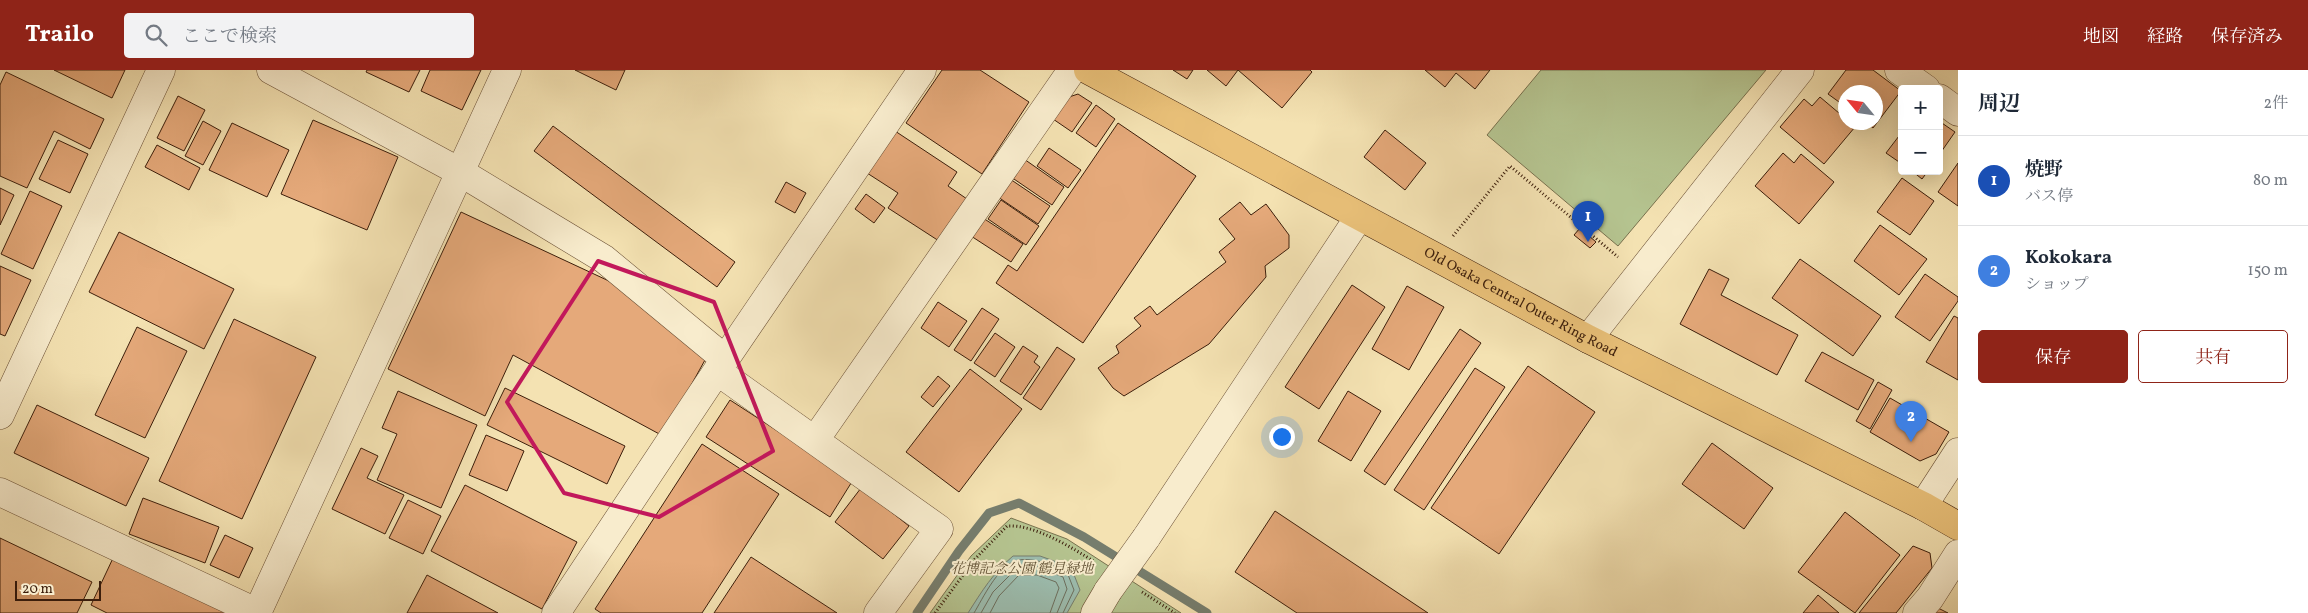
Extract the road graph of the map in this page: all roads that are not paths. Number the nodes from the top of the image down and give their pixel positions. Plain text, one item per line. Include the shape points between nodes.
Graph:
1 (161, 70) edge
2 (271, 70) edge
3 (507, 70) edge
4 (922, 70) edge
5 (1072, 70) edge
6 (1088, 70) edge
7 (1800, 70) edge
8 (1899, 70) edge
9 (1920, 85) edge
10 (1943, 101) edge
11 (1958, 112) edge
12 (460, 172) junction
13 (1359, 217) junction
14 (1588, 339) junction
15 (721, 365) junction
16 (0, 415) edge
17 (815, 440) junction
18 (1958, 452) edge
19 (0, 492) edge
20 (1923, 506) junction
21 (1958, 526) edge
22 (1958, 554) edge
23 (1102, 591) edge
24 (257, 613) edge
25 (556, 613) edge
26 (878, 613) edge
27 (1917, 613) edge

1 - 16 street
2 - 12 street
3 - 12 street
4 - 15 street
5 - 17 street
6 - 13 main road, Old Osaka Central Outer Ring Road
7 - 14 street
8 - 9 street
10 - 11 street
12 - 15 street via 604,259
12 - 24 street
13 - 14 main road, Old Osaka Central Outer Ring Road
13 - 23 street, bridge via 1146,538
14 - 20 main road, Old Osaka Central Outer Ring Road
15 - 17 street
15 - 25 street
17 - 26 street via 939,529
18 - 20 street
19 - 24 street
20 - 21 main road, Old Osaka Central Outer Ring Road
22 - 27 street

